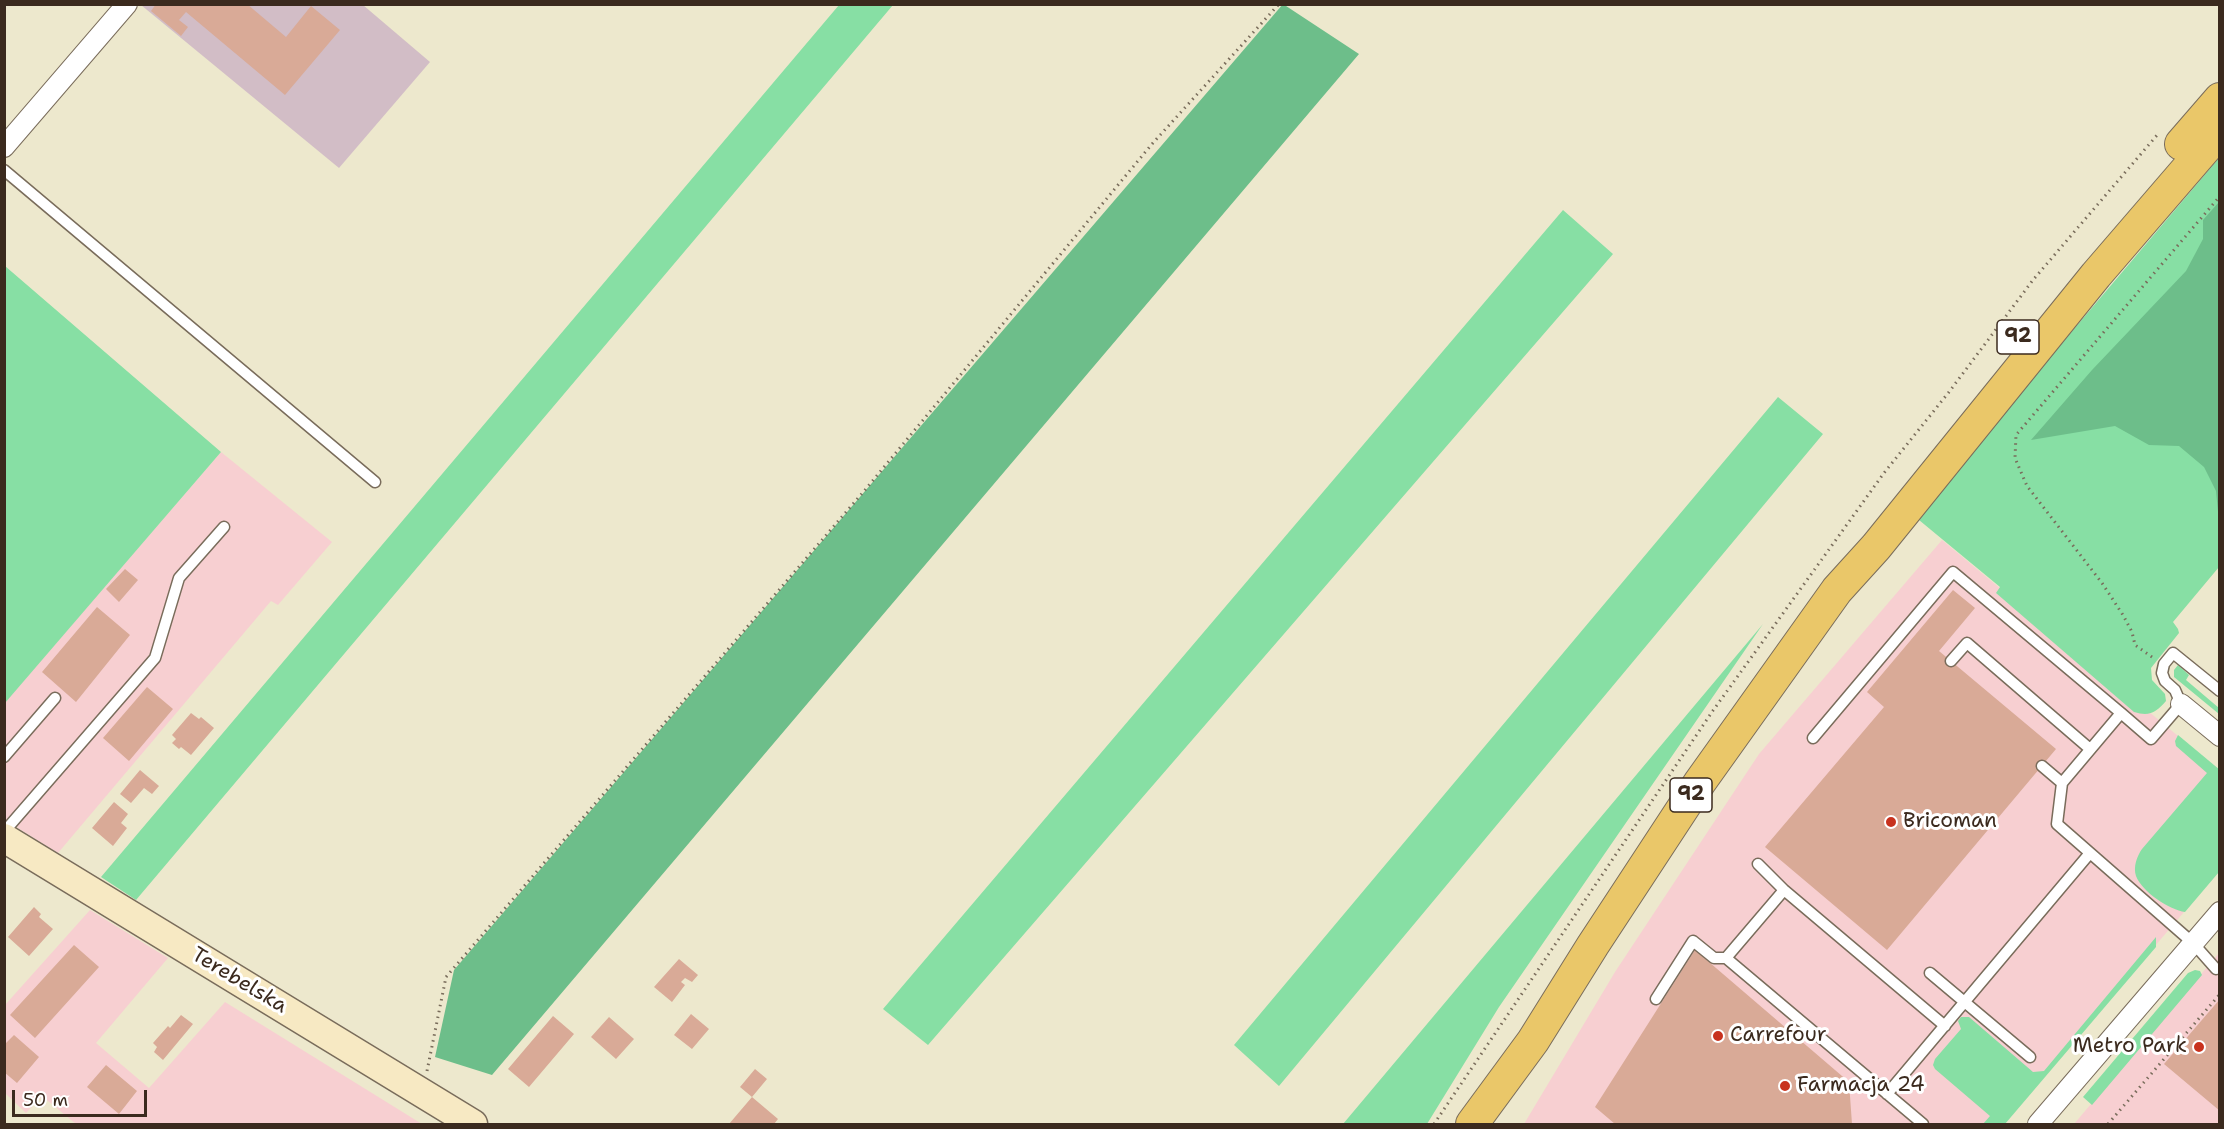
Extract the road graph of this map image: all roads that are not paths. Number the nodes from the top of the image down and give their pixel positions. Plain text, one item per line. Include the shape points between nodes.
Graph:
1 (127, 4) edge
2 (2220, 99) edge
3 (2220, 131) edge
4 (4, 147) edge
5 (4, 170) edge
6 (375, 482) dead end
7 (224, 528) dead end
8 (1837, 590) junction
9 (1951, 661) dead end
10 (2220, 690) edge
11 (55, 698) dead end
12 (2181, 704) junction
13 (2121, 713) junction
14 (2220, 736) edge
15 (1814, 738) dead end
16 (2090, 749) junction
17 (4, 757) edge
18 (2042, 766) dead end
19 (2062, 783) junction
20 (4, 832) edge
21 (4, 838) edge
22 (2090, 853) junction
23 (1758, 864) dead end
24 (1784, 890) junction
25 (2220, 912) edge
26 (2193, 943) junction
27 (1726, 958) junction
28 (2216, 969) dead end
29 (1930, 973) dead end
30 (1656, 999) dead end
31 (1965, 1002) junction
32 (1945, 1026) junction
33 (1533, 1041) junction
34 (2030, 1057) dead end
35 (1887, 1094) junction
36 (473, 1125) edge
37 (1472, 1125) edge
38 (1493, 1125) edge
39 (1923, 1125) edge
40 (2038, 1125) edge

1 - 4 street
2 - 8 main road, 92 via 2118,215 1950,423 1866,540
3 - 8 main road, 92
5 - 6 lane
7 - 20 lane via 179,578 155,658
8 - 33 main road, 92 via 1662,837
9 - 16 lane via 1967,643
10 - 12 lane via 2173,653 2162,673
11 - 17 lane
12 - 13 lane via 2151,739
12 - 14 street
13 - 15 lane via 1953,572
13 - 16 lane
16 - 19 lane
18 - 19 lane
19 - 22 lane via 2057,824
21 - 36 street, Terebelska
22 - 26 lane
22 - 31 lane
23 - 24 lane
24 - 27 lane
24 - 32 lane
25 - 26 street
26 - 28 lane
26 - 40 street
27 - 30 lane via 1714,958 1694,941
27 - 35 lane
29 - 31 lane
31 - 32 lane
31 - 34 lane
32 - 35 lane
33 - 37 main road, 92
33 - 38 main road, 92
35 - 39 lane

